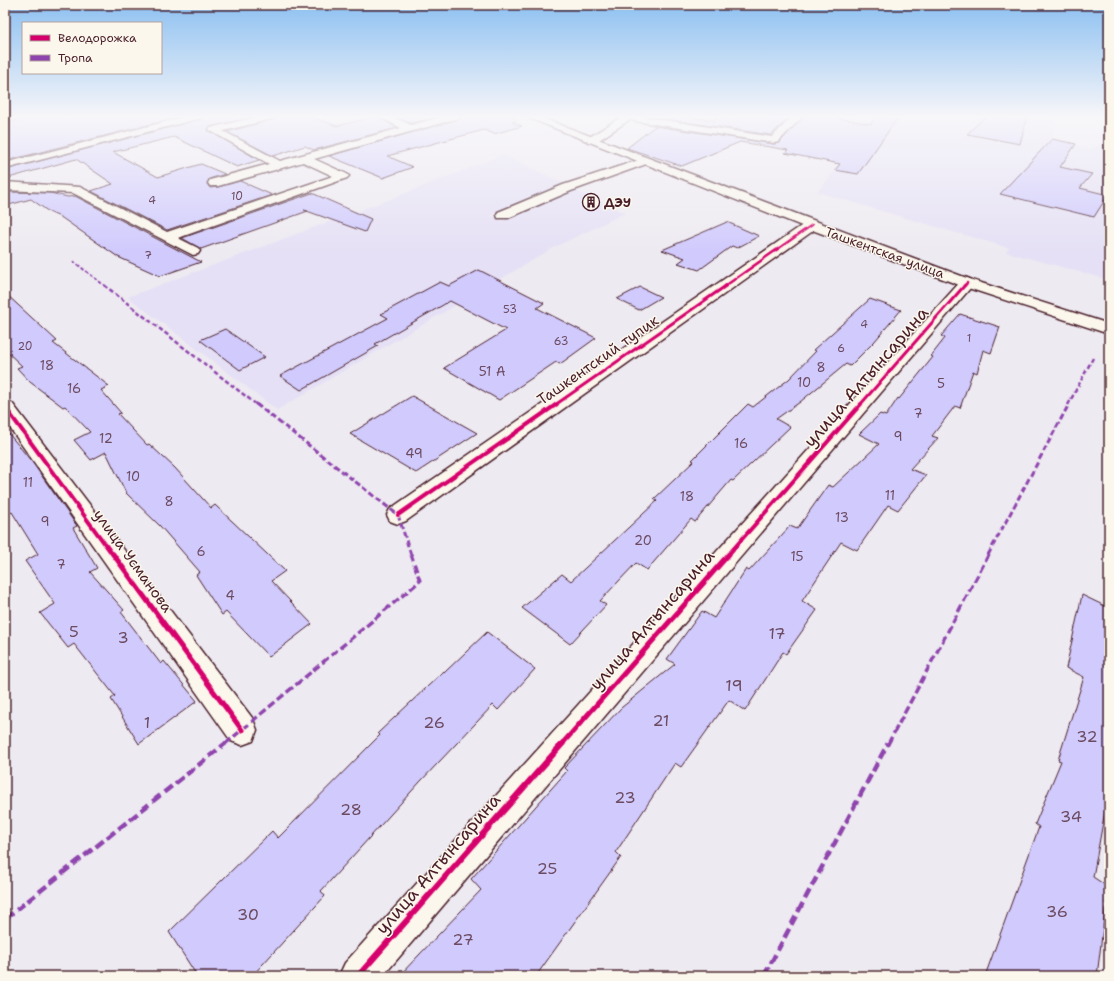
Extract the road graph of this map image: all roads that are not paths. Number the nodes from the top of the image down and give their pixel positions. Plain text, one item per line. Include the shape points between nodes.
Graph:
1 (21, 162) edge
2 (273, 162) edge
3 (290, 162) edge
4 (311, 162) edge
5 (643, 162) edge
6 (647, 162) edge
7 (279, 165) junction
8 (5, 166) edge
9 (214, 183) dead end
10 (5, 186) edge
11 (503, 215) dead end
12 (812, 225) junction
13 (166, 237) junction
14 (193, 252) dead end
15 (967, 283) junction
16 (1109, 329) edge
17 (5, 407) edge
18 (398, 515) dead end
19 (242, 730) dead end
20 (358, 976) edge

1 - 8 street
2 - 7 street
3 - 7 street
4 - 13 street via 343,176
5 - 11 street via 567,188
6 - 12 street, Ташкентская улица
7 - 9 street
10 - 13 street via 76,190
12 - 15 street, Ташкентская улица
12 - 18 street, Ташкентский тупик
13 - 14 street
15 - 16 street, Ташкентская улица
15 - 20 street, улица Алтынсарина
17 - 19 street, улица Усманова

